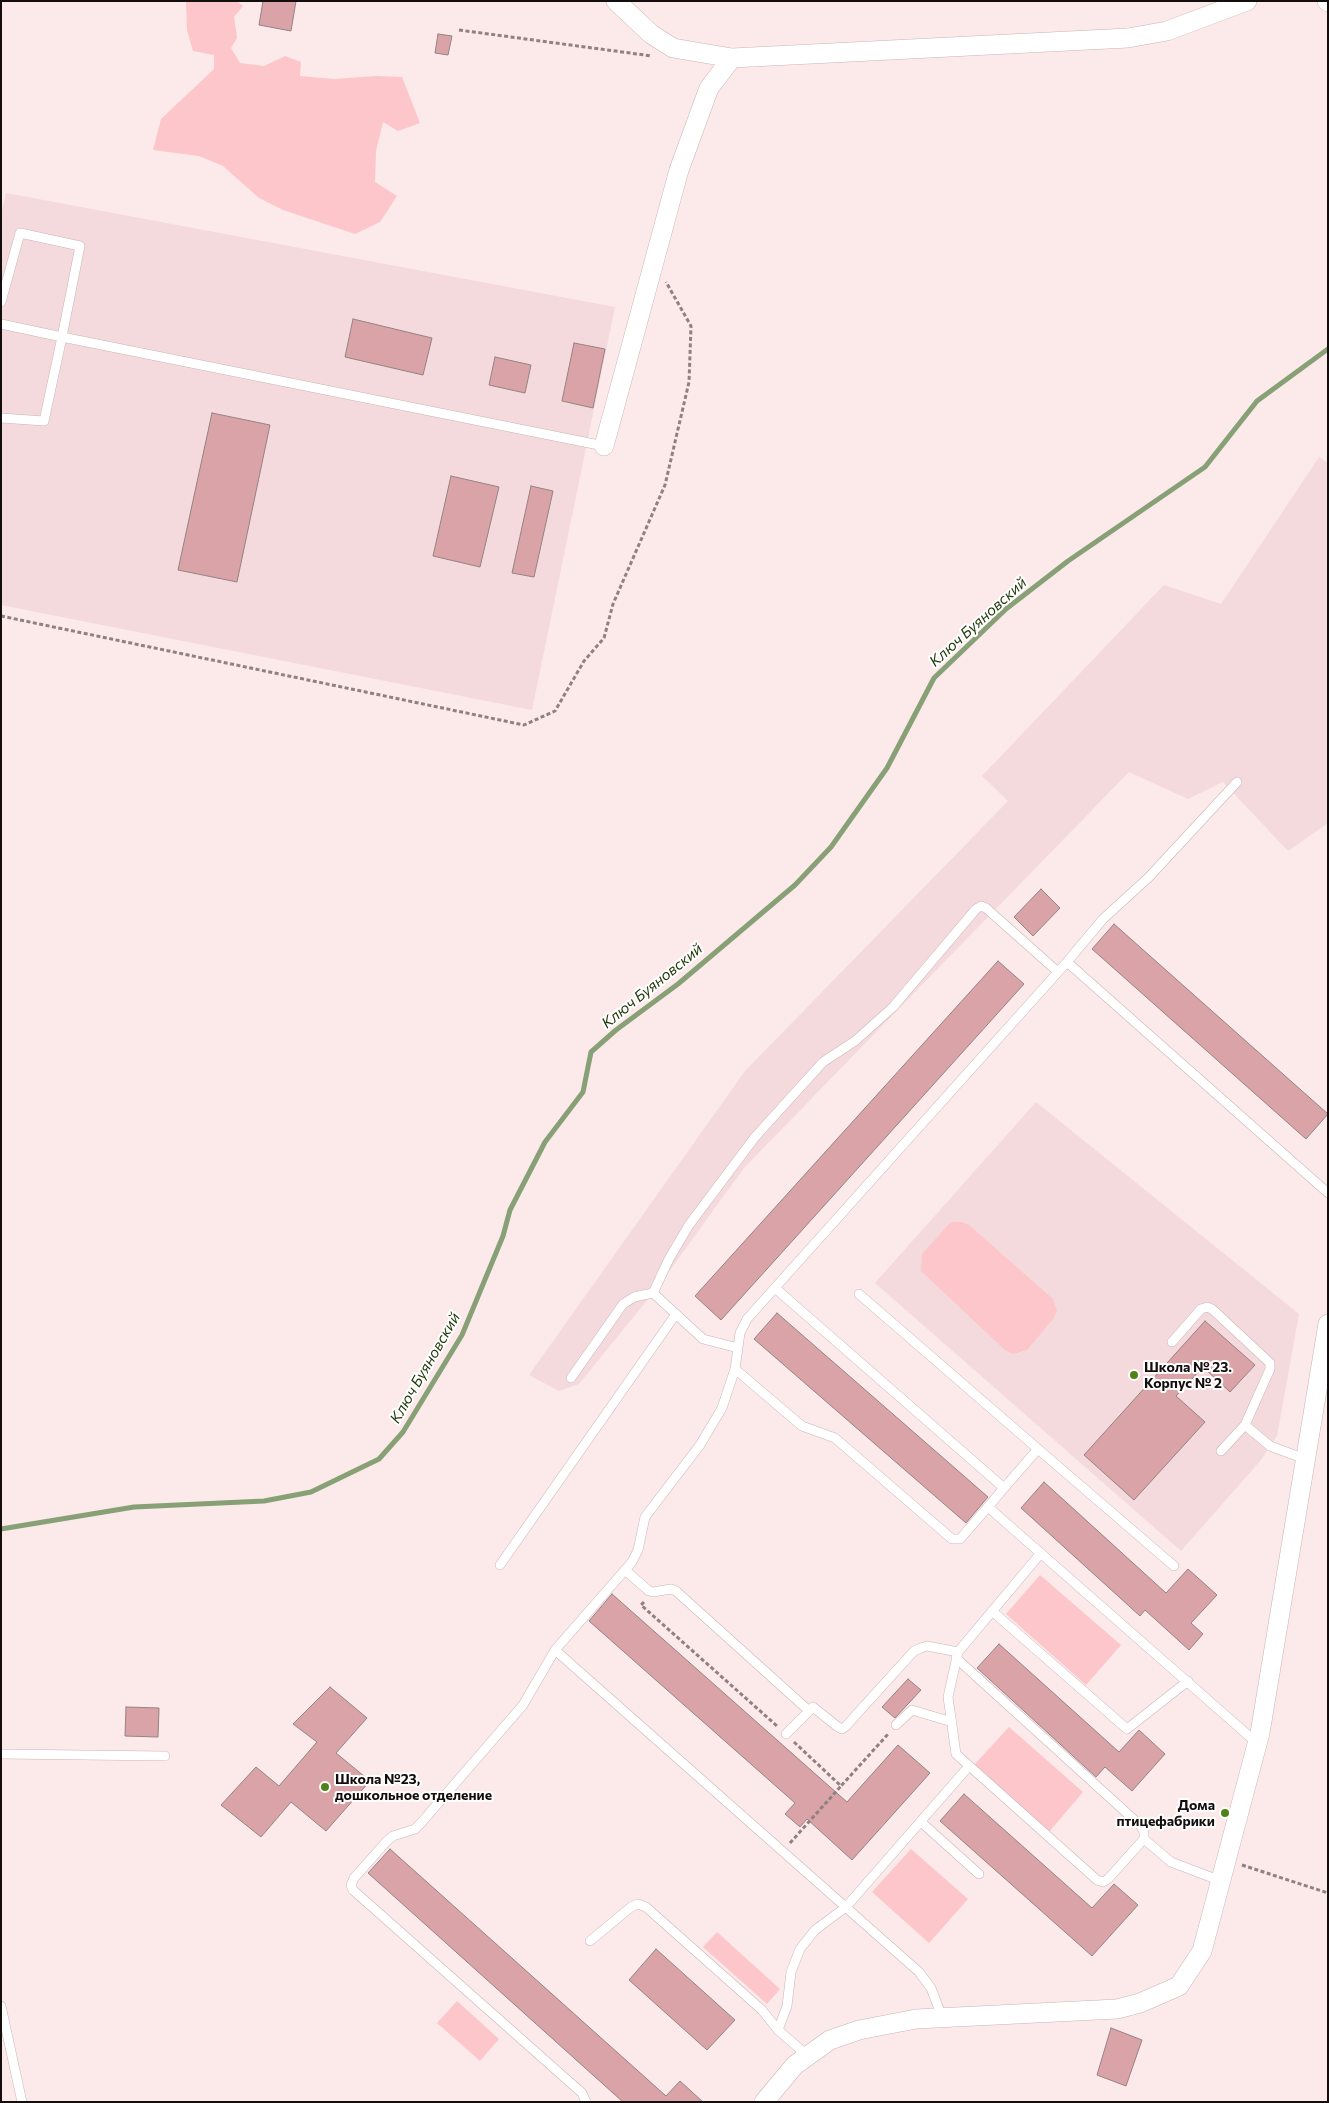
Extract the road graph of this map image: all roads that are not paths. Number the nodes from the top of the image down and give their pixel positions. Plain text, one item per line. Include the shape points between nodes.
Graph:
1 (616, 1) edge
2 (1247, 1) edge
3 (732, 58) junction
4 (1, 302) edge
5 (1, 324) edge
6 (62, 337) junction
7 (1, 418) edge
8 (604, 446) joint
9 (1237, 782) dead end
10 (1067, 962) junction
11 (1058, 972) junction
12 (1328, 1193) edge
13 (775, 1288) junction
14 (653, 1293) junction
15 (859, 1294) dead end
16 (676, 1314) junction
17 (1328, 1324) edge
18 (1172, 1342) dead end
19 (738, 1348) junction
20 (735, 1369) junction
21 (571, 1378) dead end
22 (1245, 1425) junction
23 (1038, 1448) junction
24 (1221, 1451) dead end
25 (1305, 1459) junction
26 (1004, 1488) junction
27 (988, 1507) junction
28 (1041, 1553) junction
29 (500, 1565) dead end
30 (1174, 1566) dead end
31 (625, 1570) junction
32 (992, 1611) junction
33 (555, 1650) junction
34 (957, 1655) junction
35 (1188, 1681) junction
36 (808, 1710) junction
37 (952, 1722) junction
38 (896, 1725) road end
39 (786, 1734) road end
40 (1257, 1743) junction
41 (1, 1754) edge
42 (165, 1756) dead end
43 (969, 1766) junction
44 (921, 1822) junction
45 (1144, 1839) junction
46 (979, 1874) dead end
47 (1221, 1882) junction
48 (846, 1907) junction
49 (590, 1941) dead end
50 (1, 2006) edge
51 (942, 2017) junction
52 (778, 2030) junction
53 (808, 2056) junction
54 (22, 2102) edge
55 (586, 2102) edge
56 (764, 2102) edge

1 - 3 street via 651,34 673,48
2 - 3 street via 1167,31 1128,38
3 - 8 street via 709,88 679,170
4 - 6 lane via 20,233 80,246
5 - 6 lane
6 - 7 lane via 44,421
6 - 8 lane
9 - 10 lane via 1149,877 1103,919
10 - 11 lane
10 - 12 lane
11 - 13 lane
11 - 14 lane via 986,908 976,908 893,1007 855,1041 823,1062 755,1137 689,1225
13 - 19 lane via 742,1326
13 - 26 lane
14 - 16 lane
14 - 21 lane via 634,1297 622,1304
15 - 23 lane
16 - 19 lane via 703,1338
16 - 29 lane
17 - 25 street
18 - 22 lane via 1201,1309 1207,1307 1268,1359 1270,1369
19 - 20 lane
20 - 27 lane via 802,1426 835,1438 952,1539 960,1538
20 - 31 lane via 722,1408 705,1437 645,1517 638,1550
22 - 24 lane
22 - 25 lane via 1270,1446
23 - 26 lane
23 - 30 lane
25 - 40 street
26 - 27 lane
27 - 28 lane
28 - 32 lane
28 - 35 lane
31 - 33 lane
31 - 36 lane via 653,1592 676,1591
32 - 34 lane
32 - 35 lane via 1127,1729
33 - 48 lane
33 - 55 lane via 523,1704 427,1816 415,1829 387,1841 351,1885 582,2093
34 - 36 lane via 927,1646 914,1651 842,1729 817,1709
34 - 37 lane via 948,1697
34 - 45 lane via 1141,1826
35 - 40 lane
36 - 39 lane
37 - 38 lane via 912,1710
37 - 43 lane via 956,1754
40 - 47 street
41 - 42 lane
43 - 44 lane
43 - 45 lane via 1097,1880 1103,1882 1108,1879
44 - 46 lane
44 - 48 lane
45 - 47 lane via 1171,1862
47 - 51 street via 1202,1951 1179,1986 1117,2009
48 - 51 lane via 926,1979
48 - 52 lane via 815,1930 800,1949 791,1972 787,2006
49 - 52 lane via 631,1907 638,1904 646,1907 762,2010
50 - 54 lane
51 - 53 street via 859,2030 830,2040
52 - 53 lane
53 - 56 street

